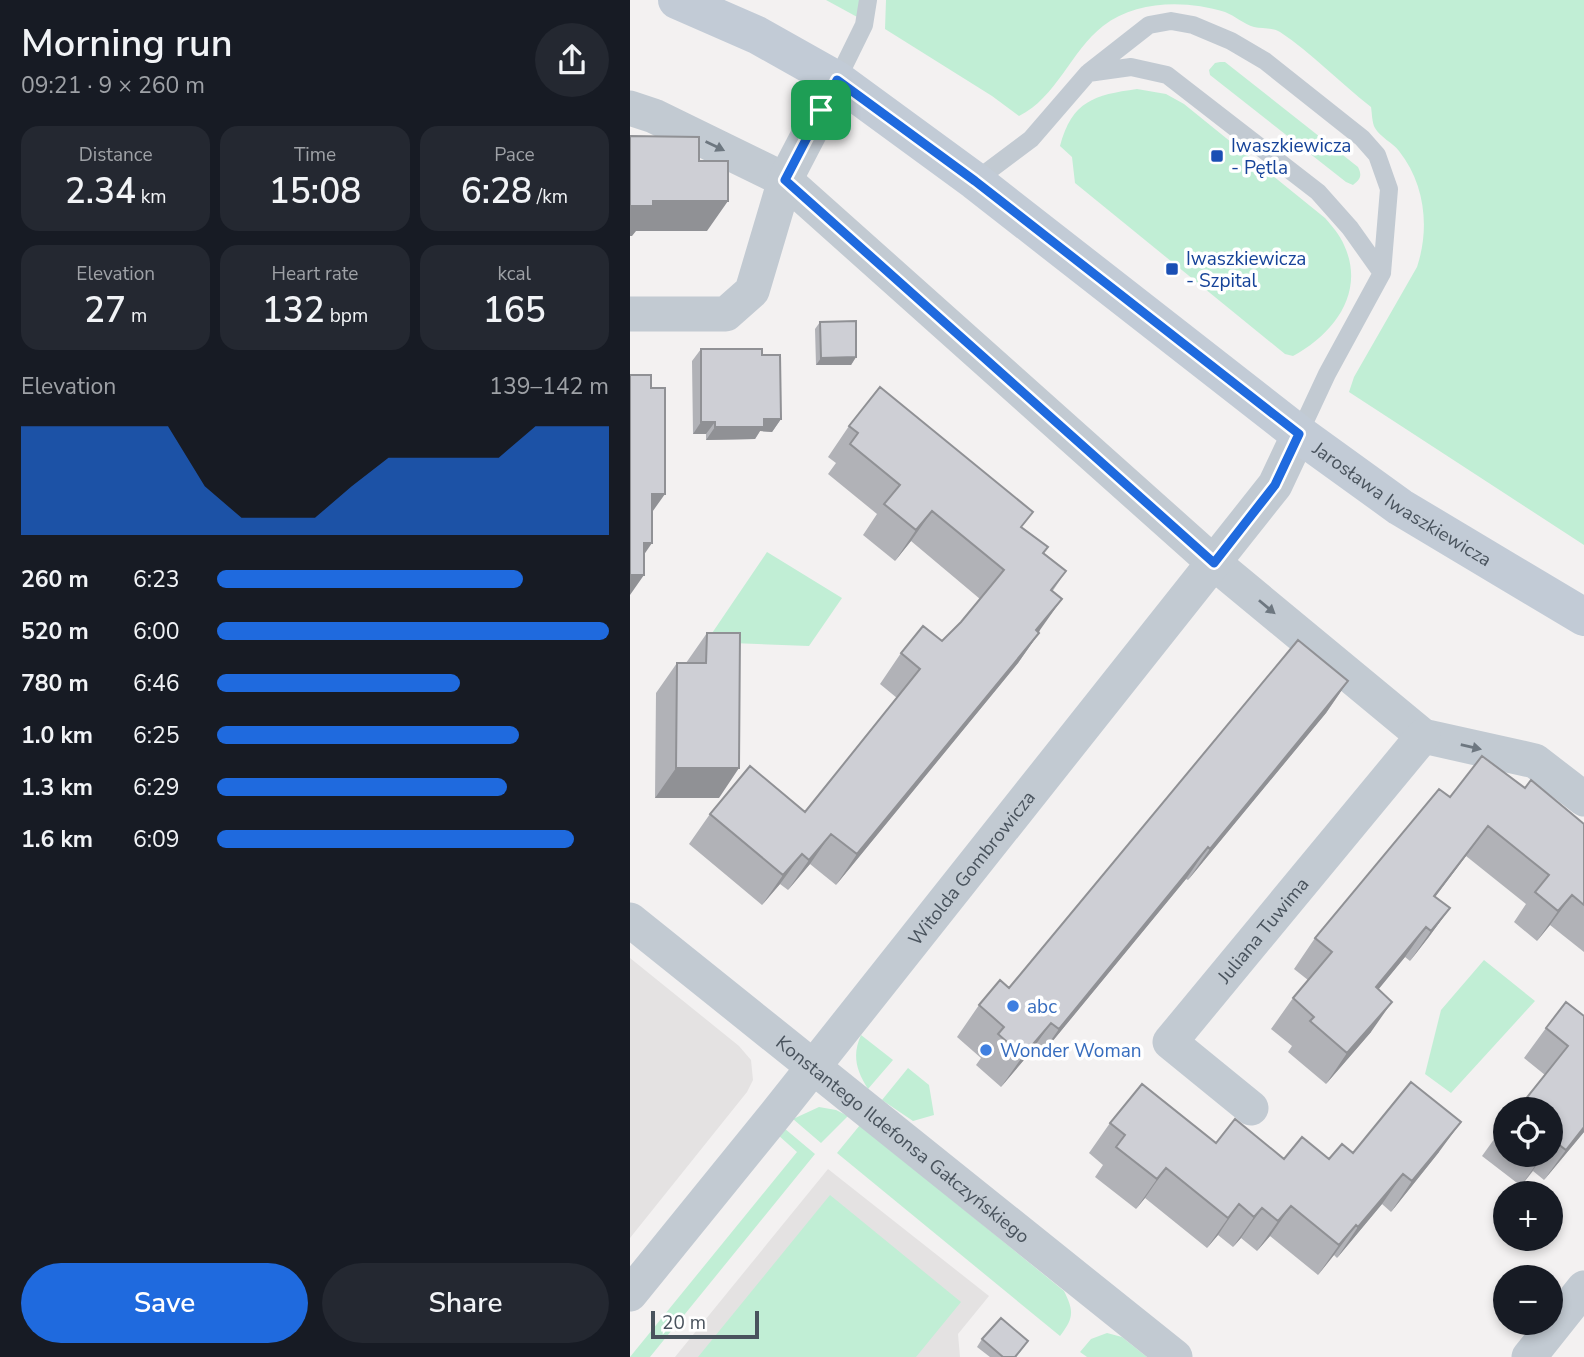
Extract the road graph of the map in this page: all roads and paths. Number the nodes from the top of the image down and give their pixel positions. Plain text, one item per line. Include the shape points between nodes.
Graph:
1 (677, 0) edge
2 (867, 0) edge
3 (1088, 73) junction
4 (837, 80) junction
5 (630, 108) edge
6 (785, 180) junction
7 (975, 181) junction
8 (1382, 273) junction
9 (630, 314) edge
10 (1299, 434) junction
11 (1214, 563) junction
12 (1584, 617) edge
13 (1423, 736) junction
14 (1584, 799) edge
15 (630, 920) edge
16 (813, 1065) junction
17 (1251, 1108) dead end
18 (1584, 1288) edge
19 (630, 1294) edge
20 (1175, 1357) edge
21 (1529, 1357) edge

1 - 4 street, Jarosława Iwaszkiewicza via 757,35
2 - 4 lane via 864,26
3 - 7 lane via 1031,139
3 - 8 lane via 1131,67 1167,75 1318,192
3 - 8 lane via 1149,25 1171,21 1231,41 1265,61 1377,155 1388,189
4 - 6 street
4 - 7 street, Jarosława Iwaszkiewicza
5 -> 6 street
6 - 9 street via 752,291 726,314
6 - 11 street
7 - 10 street, Jarosława Iwaszkiewicza
8 - 10 lane
10 - 11 street, Witolda Gombrowicza via 1275,485
10 - 12 street, Jarosława Iwaszkiewicza via 1400,507
11 -> 13 street
11 - 16 street, Witolda Gombrowicza
13 -> 14 street via 1535,761
13 - 17 street, Juliana Tuwima via 1170,1042
15 - 16 street, Konstantego Ildefonsa Gałczyńskiego
16 - 19 street, Witolda Gombrowicza
16 - 20 street, Konstantego Ildefonsa Gałczyńskiego
18 - 21 street

